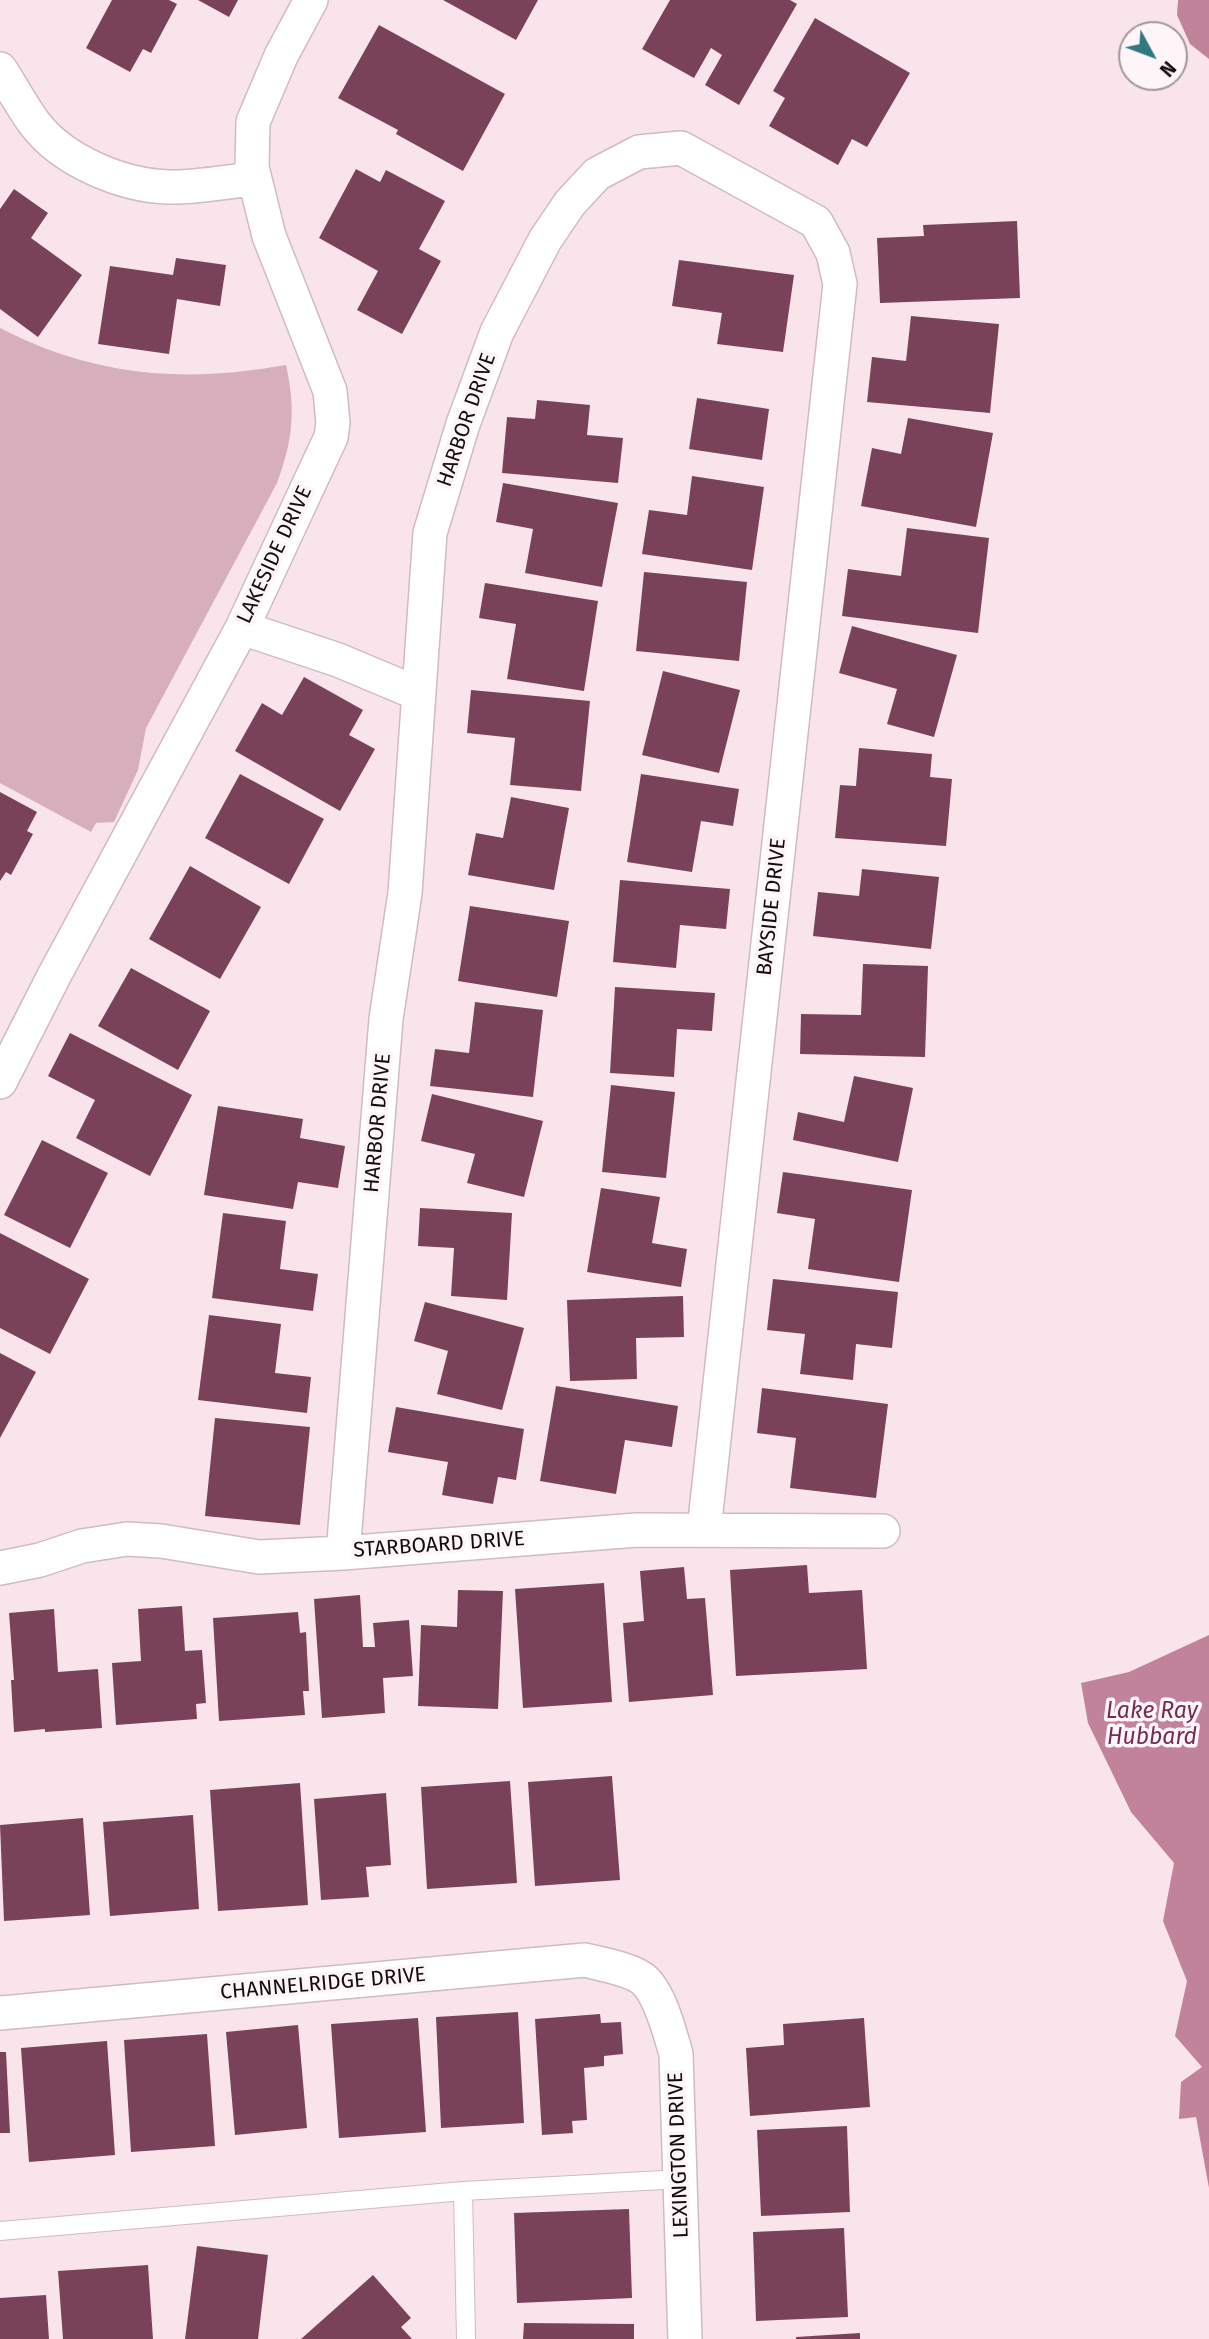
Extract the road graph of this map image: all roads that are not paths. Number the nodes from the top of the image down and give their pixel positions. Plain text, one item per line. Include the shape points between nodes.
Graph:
1 (311, 0) edge
2 (0, 69) edge
3 (255, 179) junction
4 (840, 284) joint
5 (242, 628) junction
6 (419, 694) junction
7 (0, 1082) edge
8 (704, 1530) junction
9 (883, 1531) dead end
10 (343, 1552) junction
11 (0, 1568) edge
12 (643, 1979) joint
13 (0, 2013) edge
14 (681, 2179) junction
15 (463, 2191) junction
16 (0, 2231) edge
17 (466, 2339) edge
18 (685, 2339) edge

1 - 3 street, LAKESIDE DRIVE via 253,122
2 - 3 street via 36,126 68,155 96,169 125,180 168,187
3 - 5 street, LAKESIDE DRIVE via 270,236 330,391 333,423 331,437
4 - 6 street, HARBOR DRIVE via 833,253 816,222 681,148 639,152 597,174 545,240 497,332 463,424 430,533
4 - 8 street, BAYSIDE DRIVE
5 - 6 street via 338,660
5 - 7 street, LAKESIDE DRIVE
6 - 10 street, HARBOR DRIVE via 405,893 386,1018
8 - 9 street, STARBOARD DRIVE
8 - 10 street, STARBOARD DRIVE via 637,1530
10 - 11 street, STARBOARD DRIVE via 259,1556 127,1539
12 - 13 street, CHANNELRIDGE DRIVE via 585,1960
12 - 14 street, LEXINGTON DRIVE via 663,2009 676,2054
14 - 15 lane
14 - 18 street, LEXINGTON DRIVE
15 - 16 lane
15 - 17 lane

